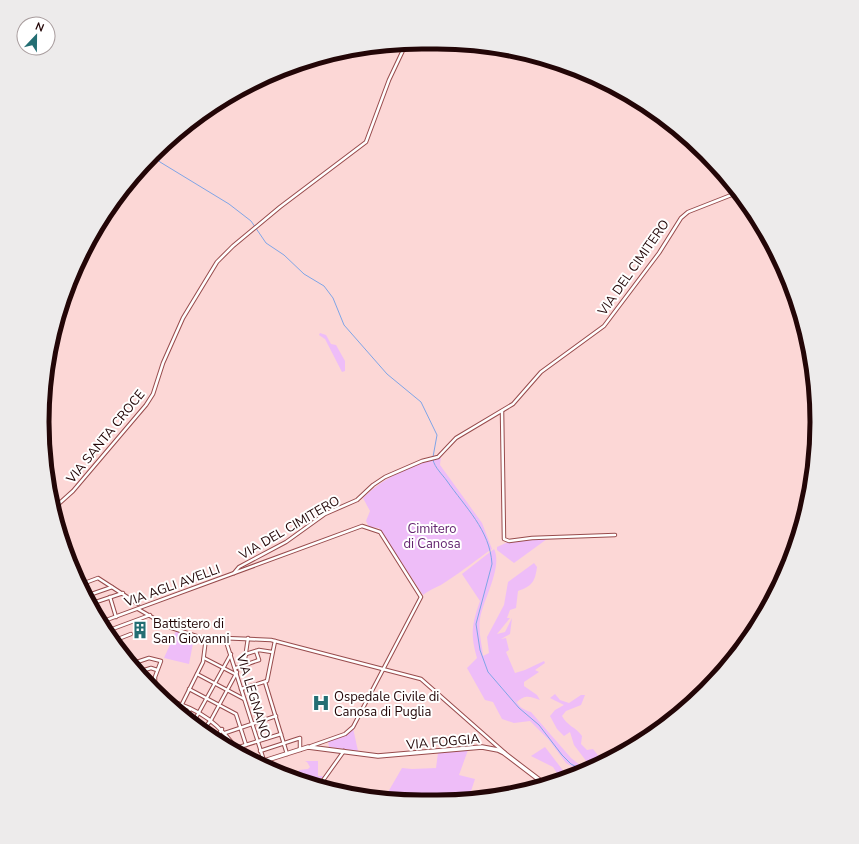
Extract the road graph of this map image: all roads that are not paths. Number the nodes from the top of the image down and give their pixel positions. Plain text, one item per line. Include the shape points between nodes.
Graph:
1 (403, 50) edge
2 (733, 195) edge
3 (502, 411) junction
4 (58, 504) edge
5 (615, 535) dead end
6 (234, 573) junction
7 (85, 583) edge
8 (113, 587) junction
9 (123, 593) junction
10 (91, 594) edge
11 (110, 597) junction
12 (96, 602) edge
13 (138, 604) dead end
14 (138, 609) junction
15 (150, 615) junction
16 (116, 617) junction
17 (107, 620) edge
18 (112, 629) edge
19 (131, 634) dead end
20 (119, 638) edge
21 (206, 638) junction
22 (225, 638) junction
23 (248, 638) junction
24 (275, 641) junction
25 (256, 651) junction
26 (272, 652) junction
27 (231, 654) junction
28 (246, 654) junction
29 (204, 658) junction
30 (137, 662) edge
31 (247, 664) junction
32 (223, 668) junction
33 (236, 668) junction
34 (384, 669) junction
35 (144, 670) edge
36 (157, 670) junction
37 (236, 673) junction
38 (197, 674) junction
39 (265, 682) junction
40 (155, 683) edge
41 (215, 683) junction
42 (189, 689) junction
43 (241, 689) junction
44 (227, 690) junction
45 (207, 699) junction
46 (245, 699) junction
47 (177, 703) edge
48 (182, 704) junction
49 (219, 705) junction
50 (190, 709) junction
51 (188, 712) edge
52 (198, 713) junction
53 (276, 716) junction
54 (195, 718) edge
55 (210, 720) junction
56 (252, 724) junction
57 (206, 726) edge
58 (241, 727) junction
59 (222, 730) junction
60 (225, 733) junction
61 (281, 734) junction
62 (219, 735) edge
63 (257, 741) junction
64 (232, 743) edge
65 (284, 743) junction
66 (246, 745) junction
67 (238, 746) edge
68 (308, 747) junction
69 (300, 750) junction
70 (260, 751) junction
71 (344, 751) junction
72 (287, 754) junction
73 (508, 756) junction
74 (263, 760) edge
75 (265, 761) edge
76 (540, 780) edge
77 (322, 781) edge

1 - 4 street, VIA SANTA CROCE via 389,80 368,140 252,230 217,262 190,305 173,339 153,394 146,405 73,491
2 - 3 street, VIA DEL CIMITERO via 684,214 659,253 604,326 540,372 518,399
3 - 5 street via 504,539 509,541
3 - 6 street, VIA DEL CIMITERO via 456,438 433,459 385,477 357,500 325,514 286,542 239,567
6 - 14 street, VIA AGLI AVELLI
6 - 34 street, VIA AGLI AVELLI via 362,526 380,532 421,597
7 - 8 street via 98,578
8 - 9 street
8 - 10 street
9 - 11 street
9 - 13 street
11 - 12 street
11 - 16 street
14 - 15 street
14 - 16 street, VIA AGLI AVELLI
15 - 18 street
15 - 21 street via 177,630
16 - 17 street, VIA AGLI AVELLI
19 - 20 street
21 - 22 street
21 - 29 street
22 - 23 street
22 - 27 street, VIA LEGNANO
23 - 24 street
23 - 28 street
24 - 26 street
24 - 34 street
25 - 26 street
25 - 28 street
25 - 31 street via 259,660
26 - 39 street
27 - 32 street
27 - 33 street, VIA LEGNANO
28 - 31 street
29 - 32 street
29 - 38 street
30 - 36 street via 149,658 161,661
31 - 33 street
32 - 37 street
32 - 41 street
33 - 37 street, VIA LEGNANO
34 - 68 street via 357,721 349,731
34 - 73 street via 421,679
35 - 36 street via 151,668
36 - 40 street
37 - 43 street, VIA LEGNANO
37 - 44 street
38 - 41 street
38 - 42 street
39 - 43 street
39 - 53 street
41 - 44 street
41 - 45 street
42 - 45 street
42 - 48 street
43 - 46 street, VIA LEGNANO
44 - 46 street
44 - 49 street
45 - 49 street
45 - 52 street
46 - 56 street, VIA LEGNANO
47 - 48 street
48 - 50 street
49 - 55 street
49 - 58 street via 236,714
50 - 51 street
50 - 52 street
52 - 54 street
52 - 55 street
53 - 56 street
53 - 61 street
55 - 57 street
55 - 59 street
56 - 58 street
56 - 63 street, VIA LEGNANO
58 - 60 street
58 - 66 street
59 - 60 street
59 - 62 street
60 - 64 street
61 - 63 street
61 - 65 street
63 - 66 street
63 - 70 street, VIA LEGNANO
65 - 69 street via 300,738
65 - 70 street
65 - 72 street
66 - 67 street
68 - 69 main road
68 - 71 main road, VIA FOGGIA
69 - 72 main road
70 - 74 street, VIA LEGNANO
71 - 73 main road, VIA FOGGIA via 378,756 482,747 498,750
71 - 77 street
72 - 75 main road
73 - 76 main road, VIA FOGGIA

